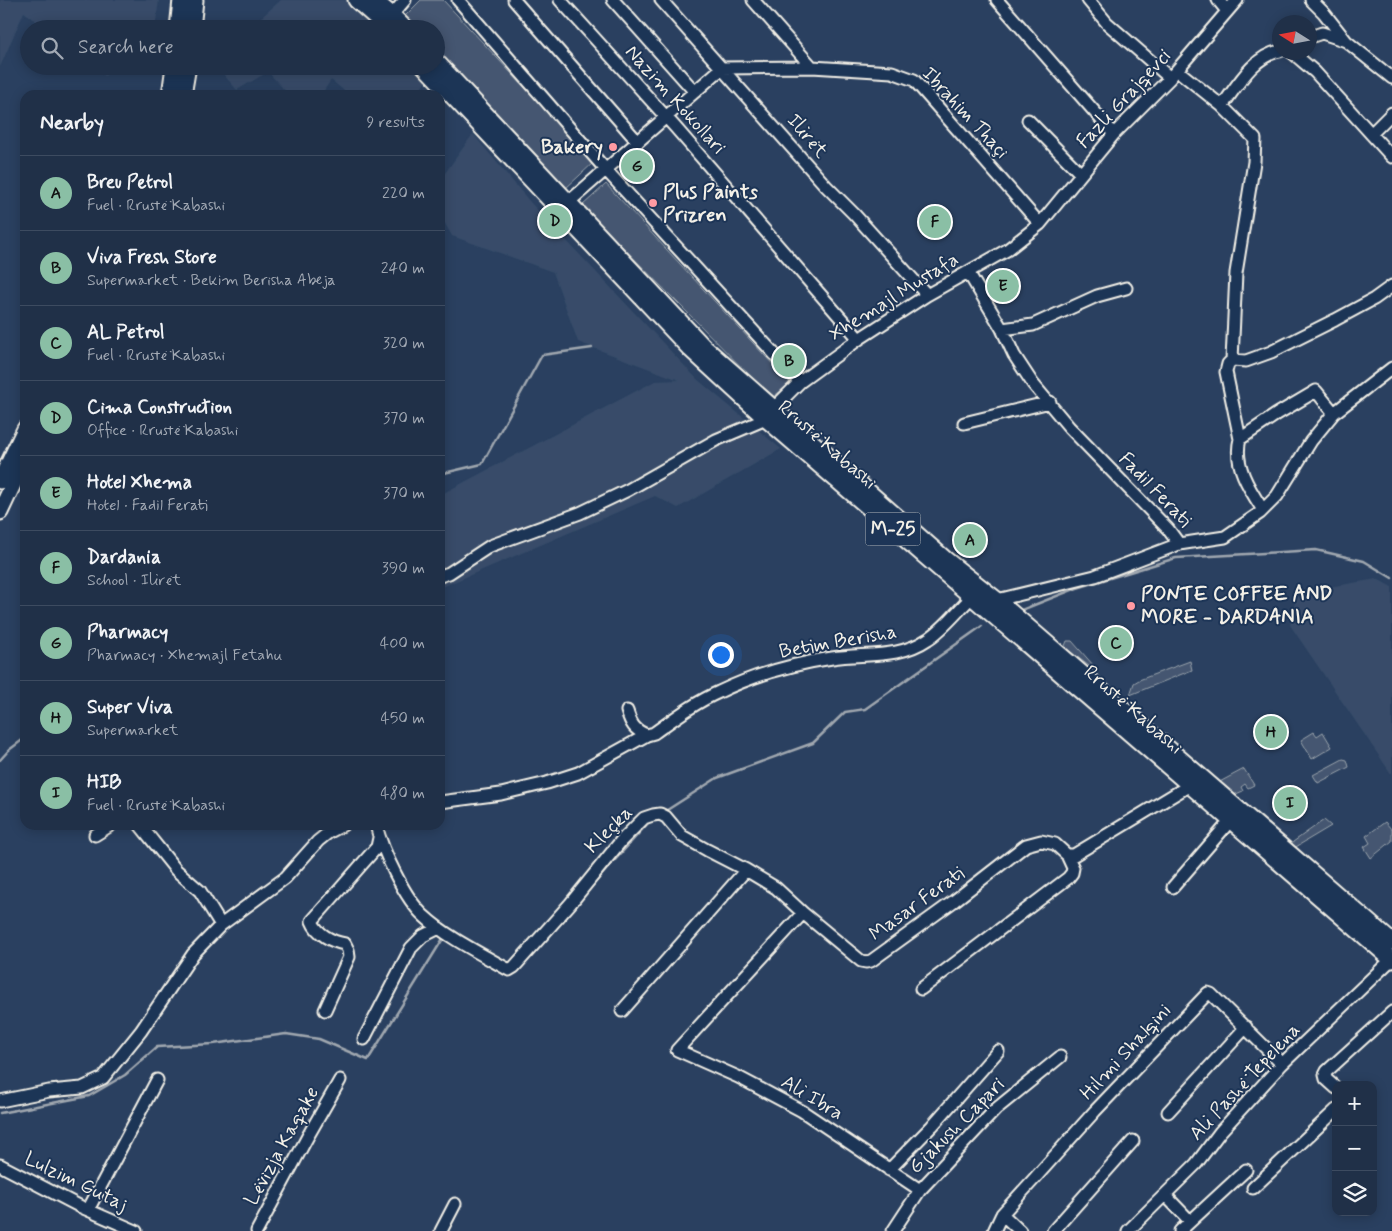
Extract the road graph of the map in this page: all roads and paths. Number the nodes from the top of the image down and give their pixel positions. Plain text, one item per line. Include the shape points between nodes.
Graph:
1 (181, 0) edge
2 (195, 0) edge
3 (356, 0) edge
4 (374, 0) edge
5 (405, 0) edge
6 (458, 0) edge
7 (514, 0) edge
8 (560, 0) edge
9 (613, 0) edge
10 (661, 0) edge
11 (753, 0) edge
12 (997, 0) edge
13 (1088, 0) edge
14 (1218, 0) edge
15 (1237, 0) edge
16 (1311, 0) edge
17 (1227, 10) junction
18 (179, 20) edge
19 (193, 20) edge
20 (388, 20) edge
21 (389, 20) edge
22 (392, 20) edge
23 (1317, 34) edge
24 (1346, 41) junction
25 (1272, 53) edge
26 (1301, 60) edge
27 (812, 67) junction
28 (722, 68) junction
29 (445, 71) edge
30 (1174, 74) junction
31 (173, 75) edge
32 (186, 75) edge
33 (433, 75) edge
34 (1392, 78) edge
35 (171, 90) edge
36 (184, 90) edge
37 (695, 92) junction
38 (1222, 106) junction
39 (1392, 113) edge
40 (666, 118) junction
41 (1028, 120) dead end
42 (1114, 134) junction
43 (1371, 134) junction
44 (638, 142) junction
45 (1392, 157) edge
46 (606, 170) junction
47 (1081, 174) junction
48 (564, 206) junction
49 (1040, 224) junction
50 (968, 272) junction
51 (1392, 286) edge
52 (1126, 288) dead end
53 (927, 295) junction
54 (1002, 328) junction
55 (859, 339) junction
56 (1232, 360) junction
57 (1392, 368) edge
58 (800, 382) junction
59 (1050, 402) junction
60 (1334, 413) junction
61 (770, 414) junction
62 (964, 423) dead end
63 (20, 439) edge
64 (1240, 439) junction
65 (20, 470) edge
66 (0, 481) edge
67 (1263, 510) junction
68 (0, 512) edge
69 (1179, 544) junction
70 (445, 574) edge
71 (972, 597) junction
72 (997, 600) junction
73 (627, 710) dead end
74 (647, 735) junction
75 (1190, 785) junction
76 (445, 801) edge
77 (1231, 820) junction
78 (103, 830) edge
79 (144, 830) edge
80 (334, 830) edge
81 (377, 830) edge
82 (95, 835) dead end
83 (379, 838) junction
84 (1067, 855) junction
85 (746, 870) junction
86 (1173, 887) dead end
87 (804, 913) junction
88 (221, 925) junction
89 (439, 928) junction
90 (1391, 940) edge
91 (1392, 959) edge
92 (921, 989) dead end
93 (325, 1010) dead end
94 (622, 1011) dead end
95 (1392, 1012) edge
96 (1246, 1027) junction
97 (364, 1039) dead end
98 (998, 1051) dead end
99 (1060, 1057) dead end
100 (1282, 1064) junction
101 (157, 1080) dead end
102 (340, 1080) dead end
103 (1332, 1085) edge
104 (0, 1101) edge
105 (1168, 1112) dead end
106 (1332, 1114) edge
107 (1133, 1141) dead end
108 (0, 1165) edge
109 (889, 1170) junction
110 (1246, 1170) dead end
111 (1253, 1188) dead end
112 (920, 1190) junction
113 (1165, 1195) junction
114 (455, 1204) dead end
115 (88, 1210) junction
116 (1002, 1214) junction
117 (1190, 1221) junction
118 (136, 1231) edge
119 (257, 1231) edge
120 (441, 1231) edge
121 (892, 1231) edge
122 (994, 1231) edge
123 (1020, 1231) edge
124 (1053, 1231) edge
125 (1128, 1231) edge
126 (1180, 1231) edge

1 - 18 main road
2 - 19 main road
3 - 20 main road
4 - 21 main road
5 - 22 street
6 - 46 street
7 - 44 street
8 - 40 street, Nazim Kokollari
9 - 37 street
10 - 28 street, Ilirët
11 - 27 street
12 - 42 street
13 - 30 street via 1107,23
14 - 17 street
15 - 17 street, Fazli Grajqevci
16 - 24 street
17 - 30 street, Fazli Grajqevci
23 - 24 street
24 - 34 street
25 - 38 street via 1256,62
26 - 43 street
27 - 28 street, Ibrahim Thaçi
27 - 49 street, Ibrahim Thaçi via 892,72 914,80
28 - 37 street
28 - 53 street, Ilirët
29 - 48 main road, Rrustë Kabashi / M-25
30 - 38 street
30 - 42 street, Fazli Grajqevci
31 - 35 main road
32 - 36 main road
33 - 48 main road, Rrustë Kabashi / M-25
37 - 40 street
38 - 56 street via 1255,139 1236,273
39 - 43 street
40 - 44 street
40 - 55 street, Nazim Kokollari
41 - 47 street
42 - 47 street, Fazli Grajqevci
43 - 45 street
44 - 46 street
46 - 48 street
46 - 58 street
47 - 49 street, Fazli Grajqevci
48 - 61 main road, Rrustë Kabashi / M-25
49 - 50 street, Xhemajl Mustafa via 1007,250
50 - 53 street, Xhemajl Mustafa
50 - 54 street, Fadil Ferati
51 - 56 street via 1374,299 1271,352 1246,361
52 - 54 street via 1097,296 1033,325
53 - 55 street, Xhemajl Mustafa
54 - 59 street, Fadil Ferati via 1014,355 1033,384
55 - 58 street, Xhemajl Mustafa
56 - 64 street via 1226,372
57 - 60 street, Fadil Ferati
58 - 61 street, Xhemajl Mustafa
59 - 62 street
59 - 69 street, Fadil Ferati via 1069,427
60 - 64 street via 1316,391
60 - 67 street, Fadil Ferati via 1311,441 1277,496
61 - 70 street via 580,513 490,546
61 - 71 main road, Rrustë Kabashi / M-25
61 - 72 main road, Rrustë Kabashi / M-25
63 - 66 main road
64 - 67 street via 1240,468
65 - 68 main road
67 - 69 street, Fadil Ferati via 1225,537
69 - 72 street via 1095,576
71 - 74 street, Betim Berisha via 929,639 911,648 889,654 833,658 755,677 717,693
71 - 75 main road, Rrustë Kabashi / M-25
72 - 90 main road, Rrustë Kabashi / M-25
73 - 74 street via 632,726
74 - 76 street, Betim Berisha via 578,773 501,794
75 - 77 main road, Rrustë Kabashi / M-25
75 - 84 street via 1074,855
77 - 86 street
77 - 91 main road, Rrustë Kabashi / M-25
78 - 82 street
79 - 88 street via 176,870 200,891
80 - 88 street via 318,841 285,878
81 - 83 street
83 - 89 street via 404,891 423,916
83 - 93 street via 377,847 312,921 325,936 345,944 348,950 349,957
84 - 87 street, Masar Ferati via 1055,844 1041,840 1026,845 871,961 861,961
84 - 92 street via 1073,868 1068,878
85 - 87 street, Kleçka via 776,888
85 - 89 street, Kleçka via 682,836 660,814 644,818 621,841 570,904 509,970
85 - 94 street
87 - 109 street, Ali Ibra via 678,1050 802,1111
88 - 104 street via 193,954 103,1078 82,1088
89 - 97 street via 422,936 412,948
91 - 100 street, Ali Pashë Tepelena
95 - 103 street via 1327,1071 1326,1080
96 - 100 street, Hilmi Shalqini
96 - 105 street
96 - 116 street, Hilmi Shalqini via 1211,994 1205,995
98 - 109 street
99 - 112 street, Gjakush Capari via 996,1109
100 - 113 street, Ali Pashë Tepelena
101 - 115 street
102 - 119 street, Lëvizja Kaqake
106 - 111 street
107 - 124 street
108 - 115 street, Lulzim Gutaj
109 - 112 street, Ali Ibra
110 - 117 street
112 - 121 street, Gjakush Capari
113 - 117 street
113 - 125 street, Ali Pashë Tepelena
114 - 120 street
115 - 118 street, Lulzim Gutaj
116 - 122 street
116 - 123 street
117 - 126 street

